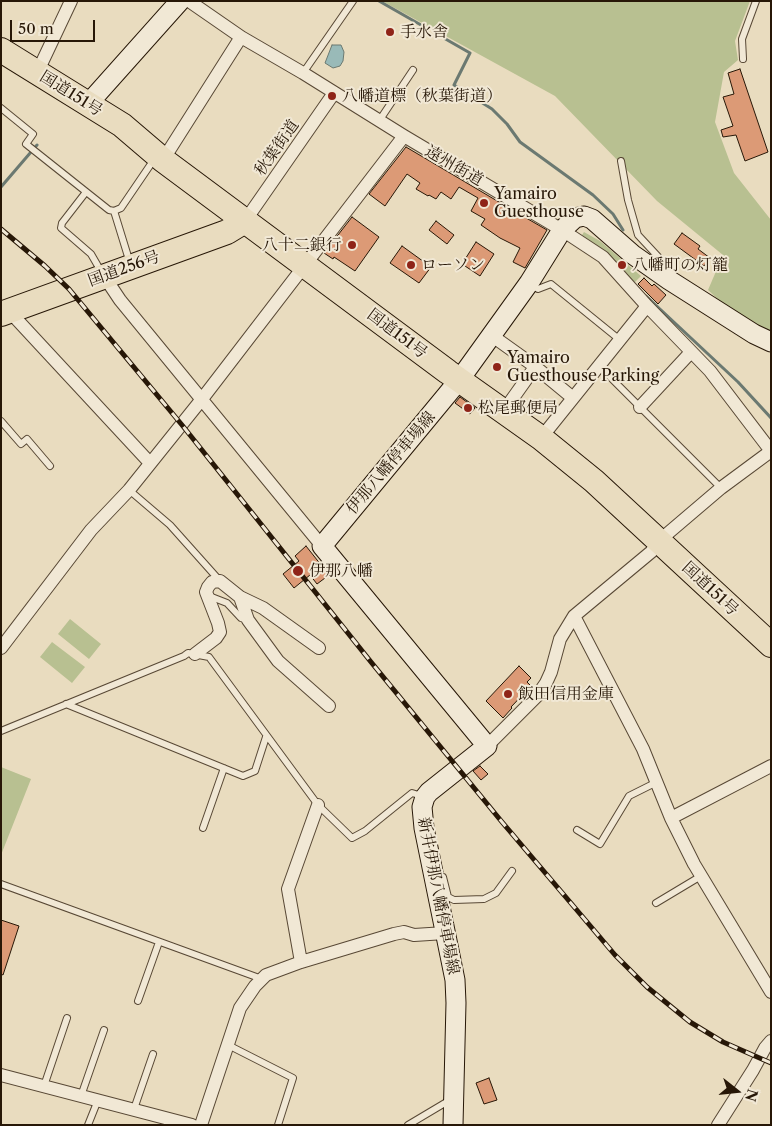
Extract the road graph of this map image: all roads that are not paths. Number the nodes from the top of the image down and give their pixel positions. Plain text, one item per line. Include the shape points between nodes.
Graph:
1 (71, 1) edge
2 (353, 1) edge
3 (756, 1) edge
4 (179, 2) edge
5 (241, 37) junction
6 (1, 50) edge
7 (743, 60) dead end
8 (413, 70) dead end
9 (37, 72) junction
10 (303, 73) junction
11 (334, 93) junction
12 (88, 104) junction
13 (1, 108) edge
14 (379, 121) junction
15 (404, 136) junction
16 (160, 158) junction
17 (620, 161) dead end
18 (86, 192) junction
19 (114, 211) junction
20 (246, 221) junction
21 (562, 230) junction
22 (305, 265) junction
23 (131, 267) junction
24 (661, 274) junction
25 (104, 276) junction
26 (529, 283) junction
27 (647, 306) junction
28 (5, 312) edge
29 (491, 336) junction
30 (620, 340) junction
31 (771, 342) edge
32 (692, 352) junction
33 (599, 366) junction
34 (535, 367) junction
35 (460, 379) junction
36 (573, 398) junction
37 (202, 400) junction
38 (640, 407) junction
39 (503, 412) junction
40 (1, 421) edge
41 (541, 438) junction
42 (771, 451) edge
43 (150, 463) junction
44 (50, 466) dead end
45 (721, 488) junction
46 (129, 490) junction
47 (659, 542) junction
48 (322, 546) junction
49 (220, 581) junction
50 (207, 596) junction
51 (240, 596) junction
52 (574, 616) junction
53 (248, 620) junction
54 (771, 646) edge
55 (1, 648) edge
56 (320, 648) dead end
57 (195, 654) junction
58 (66, 704) junction
59 (329, 706) dead end
60 (1, 731) edge
61 (266, 737) junction
62 (487, 746) junction
63 (771, 766) edge
64 (224, 768) junction
65 (657, 782) junction
66 (425, 797) junction
67 (318, 805) junction
68 (671, 818) junction
69 (203, 828) dead end
70 (577, 830) dead end
71 (441, 871) dead end
72 (512, 871) dead end
73 (701, 876) junction
74 (1, 884) edge
75 (656, 903) dead end
76 (445, 933) junction
77 (158, 942) junction
78 (301, 962) junction
79 (262, 979) junction
80 (771, 992) edge
81 (138, 1002) dead end
82 (67, 1018) dead end
83 (104, 1030) dead end
84 (771, 1041) edge
85 (227, 1044) junction
86 (153, 1054) dead end
87 (1, 1075) edge
88 (44, 1086) junction
89 (81, 1096) junction
90 (454, 1098) junction
91 (98, 1100) junction
92 (134, 1109) junction
93 (88, 1125) edge
94 (192, 1125) edge
95 (201, 1125) edge
96 (278, 1125) edge
97 (408, 1125) edge
98 (453, 1125) edge
99 (718, 1125) edge

1 - 9 street
2 - 10 lane
3 - 7 lane via 742,39
4 - 5 street, 遠州街道
4 - 12 main road
5 - 10 street, 遠州街道
5 - 16 street
6 - 9 highway, 国道151号
8 - 14 lane
9 - 12 highway, 国道151号
10 - 11 street, 遠州街道
11 - 14 street, 遠州街道
11 - 20 street, 秋葉街道
12 - 16 highway, 国道151号 via 122,125
13 - 18 lane via 33,134 27,144
14 - 15 street, 遠州街道
15 - 21 street, 遠州街道
15 - 22 street
16 - 19 lane via 121,208
16 - 20 highway, 国道151号
17 - 24 lane via 638,235 664,264
18 - 19 lane
18 - 25 lane via 61,228 91,254
19 - 23 lane
20 - 22 highway, 国道151号
20 - 23 highway, 国道256号 via 227,232
21 - 24 main road via 575,218 584,216 592,219
21 - 26 main road, 伊那八幡停車場線
21 - 27 street, 遠州街道 via 603,257
22 - 35 highway, 国道151号
22 - 37 street
23 - 25 highway, 国道256号
24 - 31 main road
25 - 28 highway, 国道256号
25 - 37 street
26 - 29 main road, 伊那八幡停車場線
26 - 30 lane via 538,289 551,284
27 - 30 street
27 - 32 street, 遠州街道
28 - 43 street
29 - 34 street
29 - 35 main road, 伊那八幡停車場線
30 - 33 street
32 - 38 street
32 - 42 street, 遠州街道
33 - 36 street
33 - 38 lane
34 - 36 street
34 - 39 street
35 - 39 highway, 国道151号
35 - 48 main road, 伊那八幡停車場線
36 - 41 street
37 - 43 street
37 - 48 street
38 - 45 lane
39 - 41 highway, 国道151号
40 - 44 lane via 21,444 28,439
41 - 47 highway, 国道151号 via 594,481
42 - 45 street
43 - 46 street
45 - 47 street
46 - 49 lane via 170,525
46 - 55 street via 91,530
47 - 52 street
47 - 54 highway, 国道151号
48 - 62 main road
49 - 50 street via 212,582
49 - 51 street
50 - 53 lane via 227,603 241,618
50 - 57 street via 220,632
51 - 53 street
51 - 56 street
52 - 62 street via 560,639 546,683
52 - 65 street
53 - 59 street via 278,660
57 - 58 lane via 188,653
57 - 61 lane via 209,657
58 - 60 lane
58 - 64 lane
61 - 64 lane via 255,771 243,776
61 - 67 lane
62 - 66 main road, 新井伊那八幡停車場線
63 - 68 street
64 - 69 lane
65 - 68 street
65 - 70 lane via 629,796 600,844
66 - 67 lane via 412,793 352,838
66 - 76 main road, 新井伊那八幡停車場線 via 422,807 434,856
67 - 78 street via 288,889
68 - 73 street
71 - 72 lane via 448,897 454,900 484,899 496,892
73 - 75 lane
73 - 80 street
74 - 77 lane
76 - 78 street via 394,934
76 - 90 main road, 新井伊那八幡停車場線 via 455,980
77 - 79 lane
77 - 81 lane
78 - 79 street
79 - 85 street via 240,1008
82 - 88 lane
83 - 89 lane
84 - 99 street
85 - 95 street
85 - 96 lane via 293,1078
86 - 92 lane
87 - 88 street
88 - 89 street
89 - 91 street
90 - 97 lane
90 - 98 main road, 新井伊那八幡停車場線
91 - 92 street
91 - 93 lane
92 - 94 street via 151,1117

